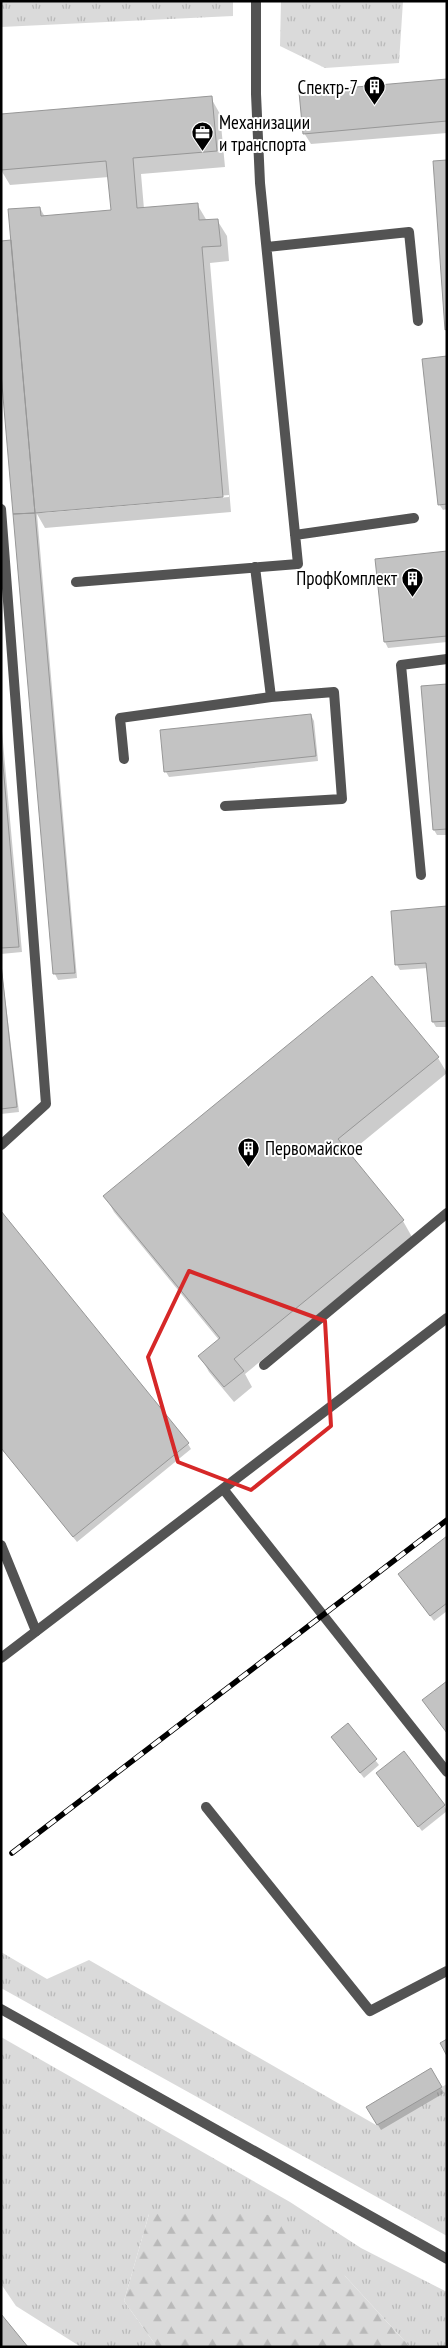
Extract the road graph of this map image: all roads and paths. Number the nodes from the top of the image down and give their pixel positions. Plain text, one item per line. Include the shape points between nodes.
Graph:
1 (256, 1) edge
2 (267, 247) junction
3 (418, 321) dead end
4 (1, 509) edge
5 (414, 518) dead end
6 (295, 535) junction
7 (255, 567) junction
8 (76, 582) dead end
9 (447, 659) edge
10 (271, 696) junction
11 (124, 759) dead end
12 (225, 806) dead end
13 (421, 875) dead end
14 (1, 1145) edge
15 (447, 1213) edge
16 (447, 1318) edge
17 (264, 1365) dead end
18 (224, 1490) junction
19 (1, 1545) edge
20 (36, 1631) junction
21 (1, 1658) edge
22 (447, 1772) edge
23 (206, 1807) dead end
24 (447, 1971) edge
25 (1, 2009) edge
26 (447, 2259) edge

1 - 2 street via 256,94
2 - 3 street via 409,232
2 - 6 street
4 - 14 street via 46,1104
5 - 6 street
6 - 7 street via 298,564
7 - 8 street
7 - 10 street
9 - 13 street via 401,665
10 - 11 street via 120,718
10 - 12 street via 334,692 342,799
15 - 17 street
16 - 18 street
18 - 20 street
18 - 22 street
19 - 20 street
20 - 21 street
23 - 24 street via 370,2011
25 - 26 street

